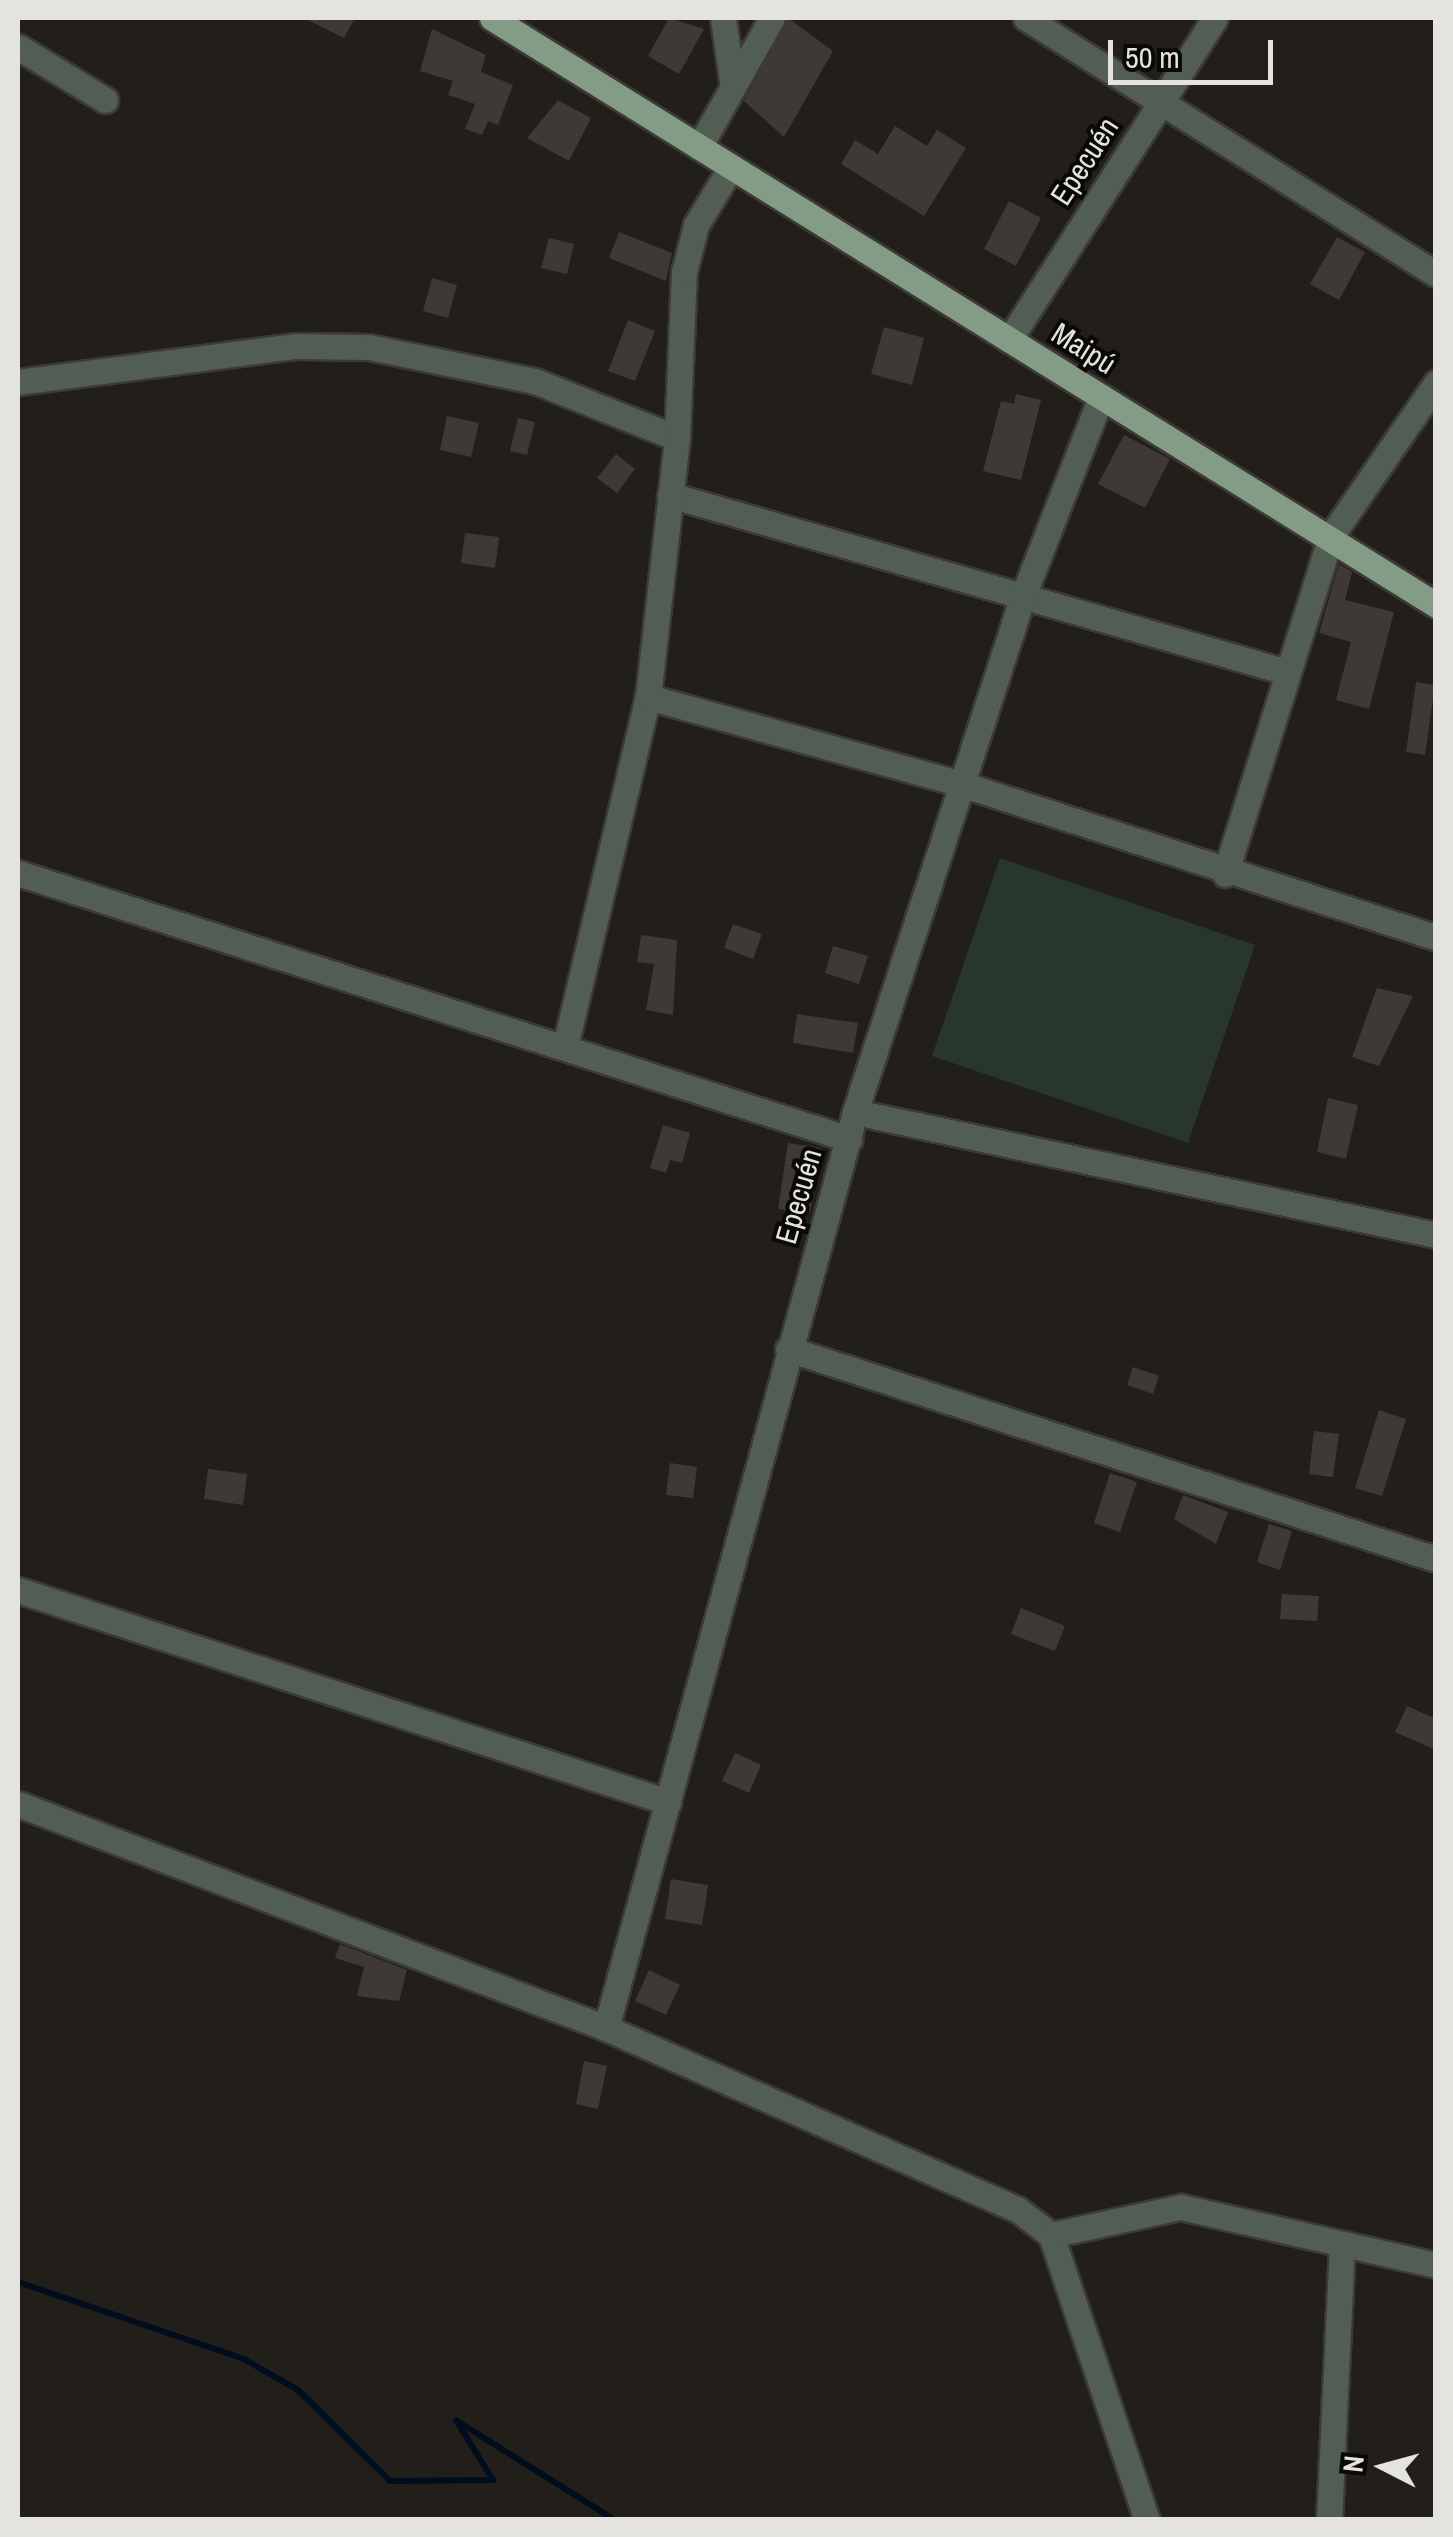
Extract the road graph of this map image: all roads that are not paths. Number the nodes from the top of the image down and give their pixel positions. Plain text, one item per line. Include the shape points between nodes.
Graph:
1 (492, 18) edge
2 (723, 18) edge
3 (772, 18) edge
4 (1026, 18) edge
5 (1215, 18) edge
6 (18, 47) edge
7 (732, 86) junction
8 (104, 100) dead end
9 (1159, 105) junction
10 (699, 146) junction
11 (731, 167) junction
12 (1436, 274) edge
13 (1009, 340) junction
14 (18, 382) edge
15 (1436, 383) edge
16 (1101, 396) junction
17 (677, 438) junction
18 (670, 494) junction
19 (1331, 536) junction
20 (1023, 596) junction
21 (1436, 606) edge
22 (1287, 672) junction
23 (648, 698) junction
24 (961, 784) junction
25 (18, 873) edge
26 (1225, 874) junction
27 (1436, 936) edge
28 (565, 1047) junction
29 (855, 1112) junction
30 (849, 1139) junction
31 (1436, 1236) edge
32 (788, 1348) junction
33 (1436, 1559) edge
34 (18, 1590) edge
35 (668, 1802) junction
36 (18, 1804) edge
37 (606, 2028) junction
38 (1050, 2235) junction
39 (1342, 2245) junction
40 (1436, 2265) edge
41 (1147, 2520) edge
42 (1329, 2520) edge

1 - 10 main road, Maipú
2 - 7 street
3 - 7 street
4 - 9 street
5 - 9 street, Epecuén
6 - 8 street
7 - 10 street
9 - 12 street
9 - 13 street, Epecuén
10 - 11 main road, Maipú
11 - 13 main road, Maipú
11 - 17 street via 696,226 684,272
13 - 16 main road, Maipú
14 - 17 street via 296,346 370,347 536,380
15 - 19 street
16 - 19 main road, Maipú
16 - 20 street, Epecuén
17 - 18 street
18 - 20 street
18 - 23 street
19 - 21 main road, Maipú
19 - 22 street
20 - 22 street
20 - 24 street, Epecuén
22 - 26 street
23 - 24 street
23 - 28 street
24 - 26 street
24 - 29 street, Epecuén
25 - 28 street
26 - 27 street
28 - 30 street
29 - 30 street, Epecuén
29 - 31 street
30 - 32 street, Epecuén
32 - 33 street
32 - 35 street, Epecuén
34 - 35 street
35 - 37 street, Epecuén
36 - 37 street
37 - 38 street via 1017,2209
38 - 39 street via 1181,2207
38 - 41 street
39 - 40 street
39 - 42 street

